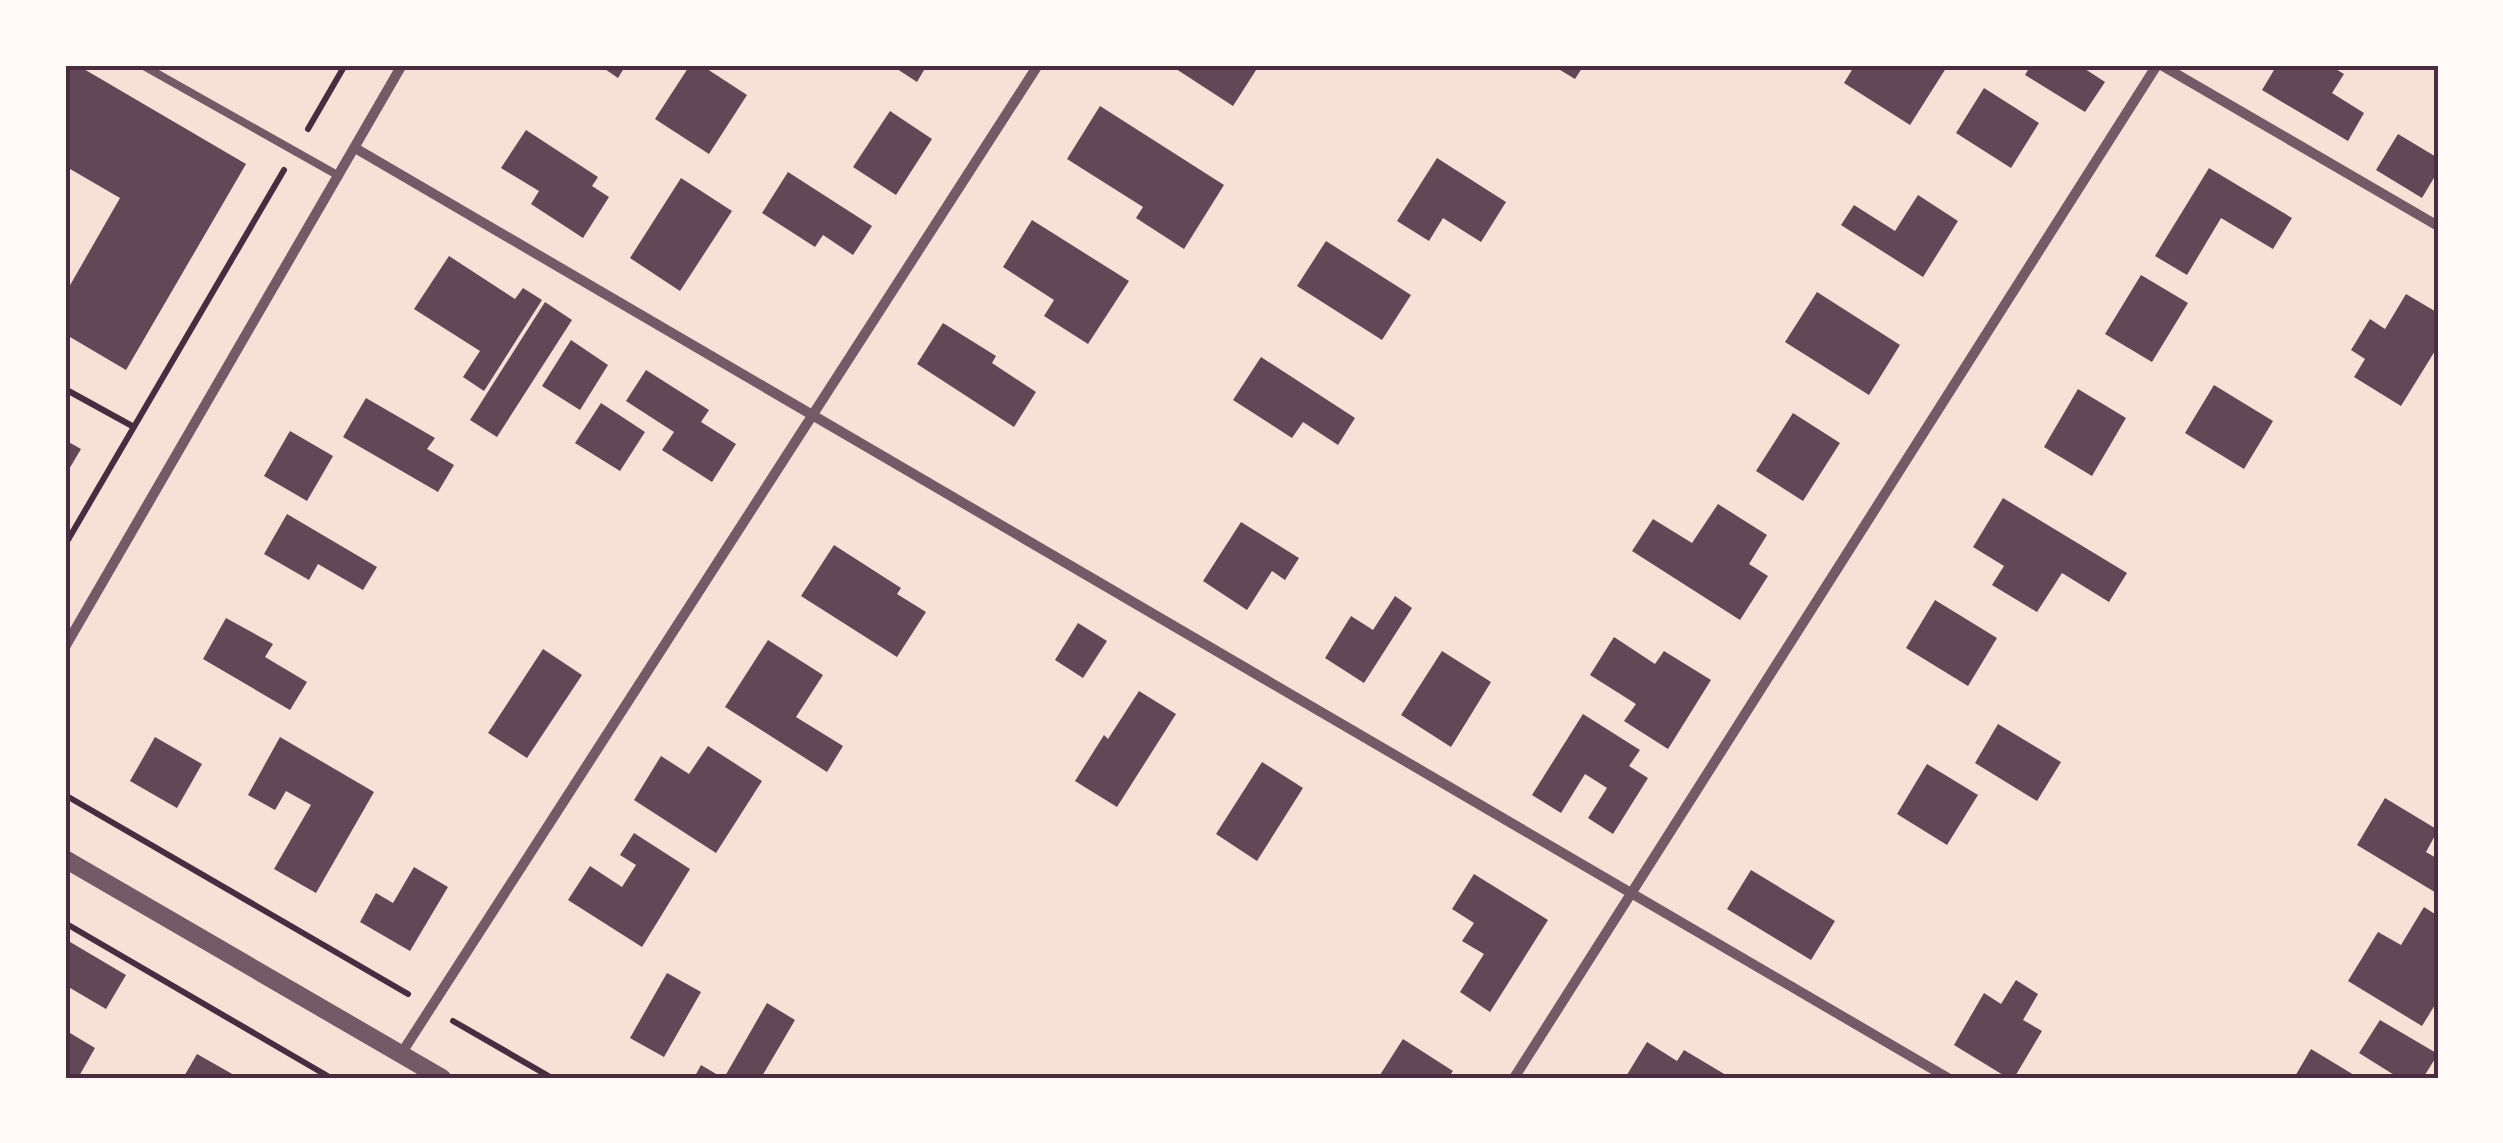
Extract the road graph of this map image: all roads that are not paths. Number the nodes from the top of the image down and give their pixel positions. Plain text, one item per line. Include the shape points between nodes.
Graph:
1 (142, 65) edge
2 (402, 65) edge
3 (1038, 65) edge
4 (2159, 65) edge
5 (355, 148) junction
6 (339, 176) junction
7 (2438, 226) edge
8 (812, 415) junction
9 (65, 647) edge
10 (65, 859) edge
11 (1631, 893) junction
12 (401, 1054) junction
13 (442, 1078) edge
14 (1514, 1078) edge
15 (1948, 1078) edge

1 - 6 lane
2 - 5 street
3 - 8 street
4 - 7 street
4 - 11 street
5 - 6 street
5 - 8 street
6 - 9 street
8 - 11 street
8 - 12 street
10 - 12 street
11 - 14 street
11 - 15 street
12 - 13 street

